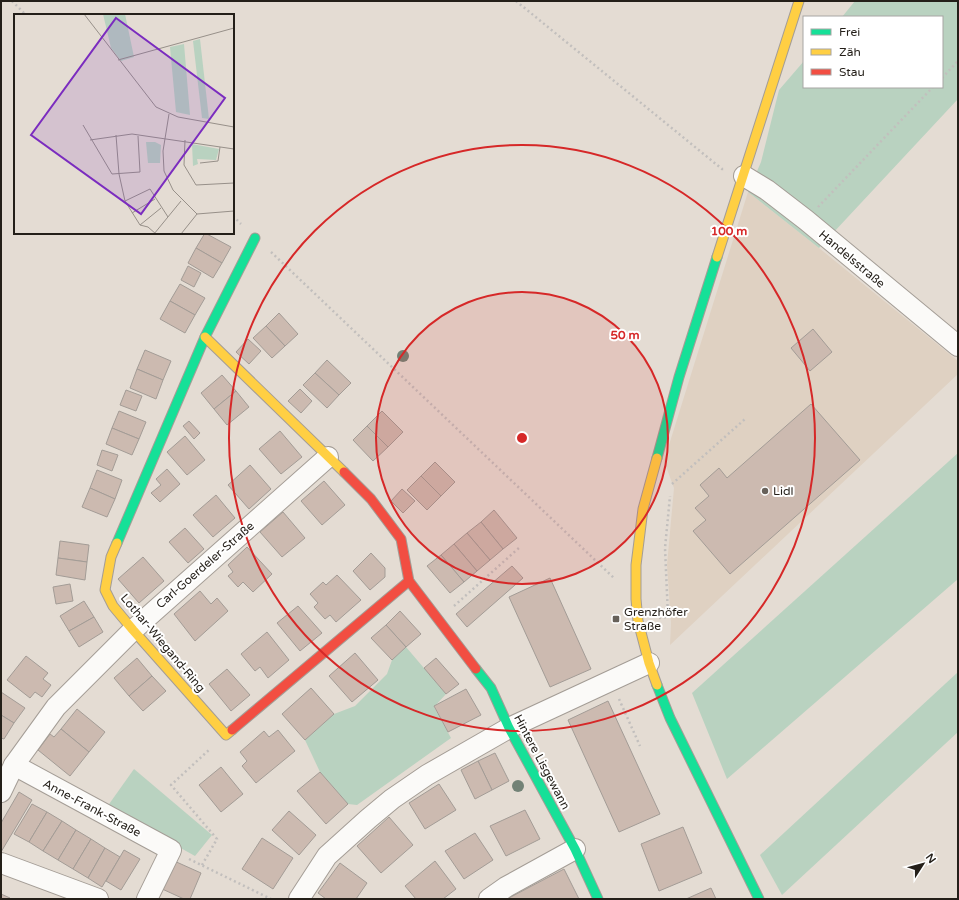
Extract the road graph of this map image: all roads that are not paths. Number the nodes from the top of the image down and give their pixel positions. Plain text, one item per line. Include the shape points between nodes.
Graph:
1 (799, 1) edge
2 (744, 176) junction
3 (255, 238) road end
4 (205, 337) junction
5 (958, 346) edge
6 (328, 457) junction
7 (409, 581) junction
8 (133, 630) junction
9 (649, 663) junction
10 (509, 728) junction
11 (14, 766) junction
12 (1, 792) edge
13 (575, 848) junction
14 (1, 863) edge
15 (98, 899) edge
16 (147, 899) edge
17 (299, 899) edge
18 (488, 899) edge
19 (598, 899) edge
20 (759, 899) edge

1 - 2 street
2 - 5 street, Handelsstraße via 806,220
2 - 9 street via 679,377 643,509 636,565 636,599 638,621
3 - 4 street, Lothar-Wiegand-Ring
4 - 6 street
4 - 8 street, Lothar-Wiegand-Ring via 111,557 105,590 113,606
6 - 7 street via 371,499 401,539
6 - 8 street, Carl-Goerdeler-Straße
7 - 8 street, Lothar-Wiegand-Ring via 226,735
7 - 10 street, Hintere Lisgewann via 491,688
8 - 11 street, Carl-Goerdeler-Straße via 56,707
9 - 10 street
9 - 20 street via 670,718
10 - 13 street, Hintere Lisgewann
10 - 17 street via 427,775 392,799 327,856
11 - 12 street, Carl-Goerdeler-Straße
11 - 16 street, Anne-Frank-Straße via 171,850
13 - 18 street
13 - 19 street, Hintere Lisgewann
14 - 15 street

